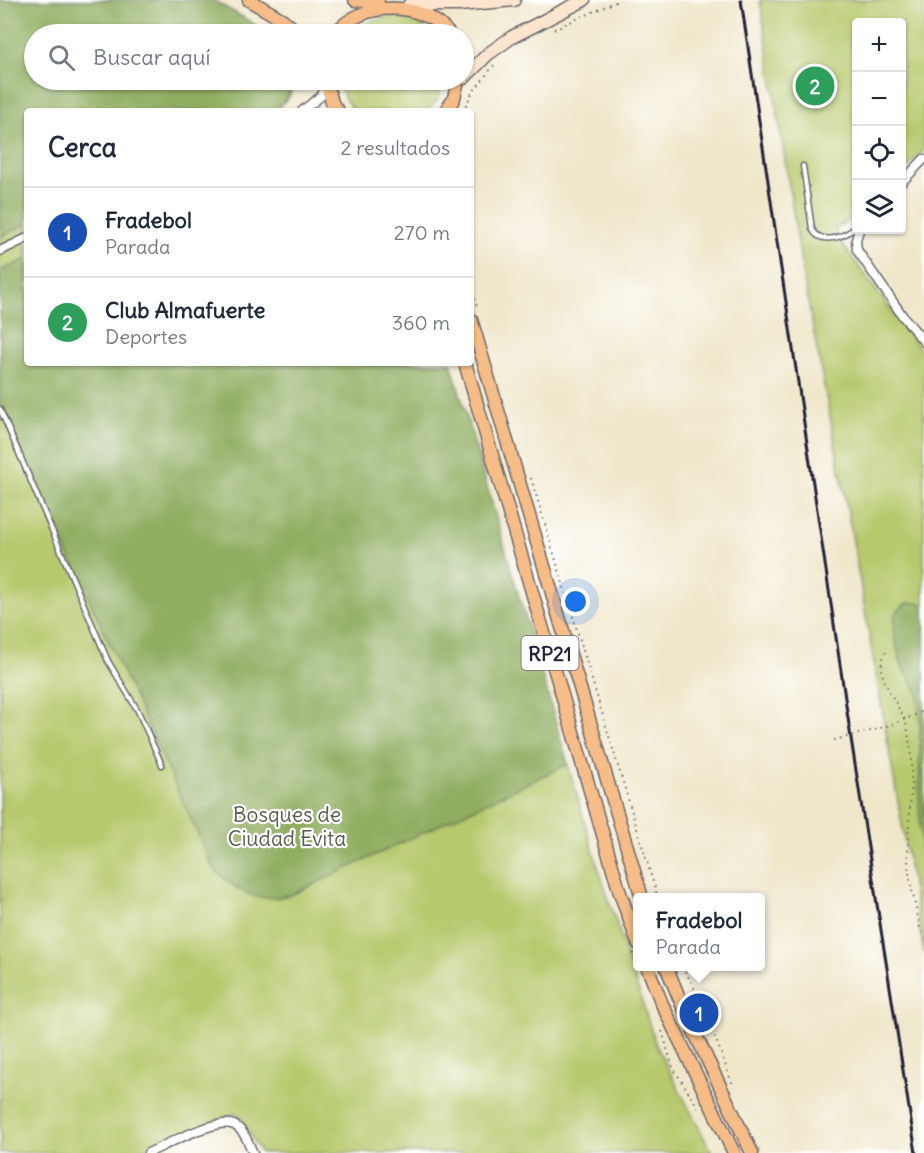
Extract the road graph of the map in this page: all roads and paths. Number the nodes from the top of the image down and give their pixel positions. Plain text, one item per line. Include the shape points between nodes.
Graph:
1 (249, 0) edge
2 (355, 0) edge
3 (514, 0) edge
4 (584, 0) edge
5 (620, 0) edge
6 (385, 3) junction
7 (409, 5) junction
8 (288, 24) edge
9 (343, 24) edge
10 (441, 24) edge
11 (545, 33) dead end
12 (495, 64) dead end
13 (474, 67) edge
14 (323, 90) edge
15 (328, 90) edge
16 (457, 90) edge
17 (306, 108) edge
18 (336, 108) edge
19 (448, 108) edge
20 (464, 108) edge
21 (924, 159) edge
22 (803, 166) dead end
23 (904, 180) edge
24 (852, 232) edge
25 (857, 234) edge
26 (24, 241) edge
27 (0, 250) edge
28 (474, 315) edge
29 (924, 342) edge
30 (466, 366) edge
31 (0, 409) edge
32 (530, 477) dead end
33 (886, 652) dead end
34 (924, 710) edge
35 (906, 720) junction
36 (834, 740) dead end
37 (162, 765) dead end
38 (641, 893) edge
39 (657, 893) edge
40 (633, 929) edge
41 (924, 936) edge
42 (649, 971) edge
43 (668, 971) edge
44 (685, 971) edge
45 (732, 1083) dead end
46 (148, 1153) edge
47 (253, 1153) edge
48 (734, 1153) edge
49 (752, 1153) edge

1 - 8 main road
2 - 6 main road
3 - 7 main road
4 - 13 main road via 512,37
5 - 11 path
6 - 7 main road
6 - 9 main road via 357,12
7 - 10 main road via 430,14
12 - 20 path
14 - 17 street
15 - 18 main road
16 - 19 main road
21 - 23 street
22 - 24 lane via 815,235 829,239
25 - 29 street via 857,250
26 - 27 street
28 - 38 main road, RP21
30 - 40 main road, RP21
31 - 37 lane via 108,661 138,711
32 - 39 path
33 - 35 path via 881,659 882,671
34 - 35 path
35 - 36 path
35 - 41 path via 911,745 909,869
42 - 48 main road
43 - 49 main road
44 - 45 path
46 - 47 street via 211,1126 230,1124 241,1130

